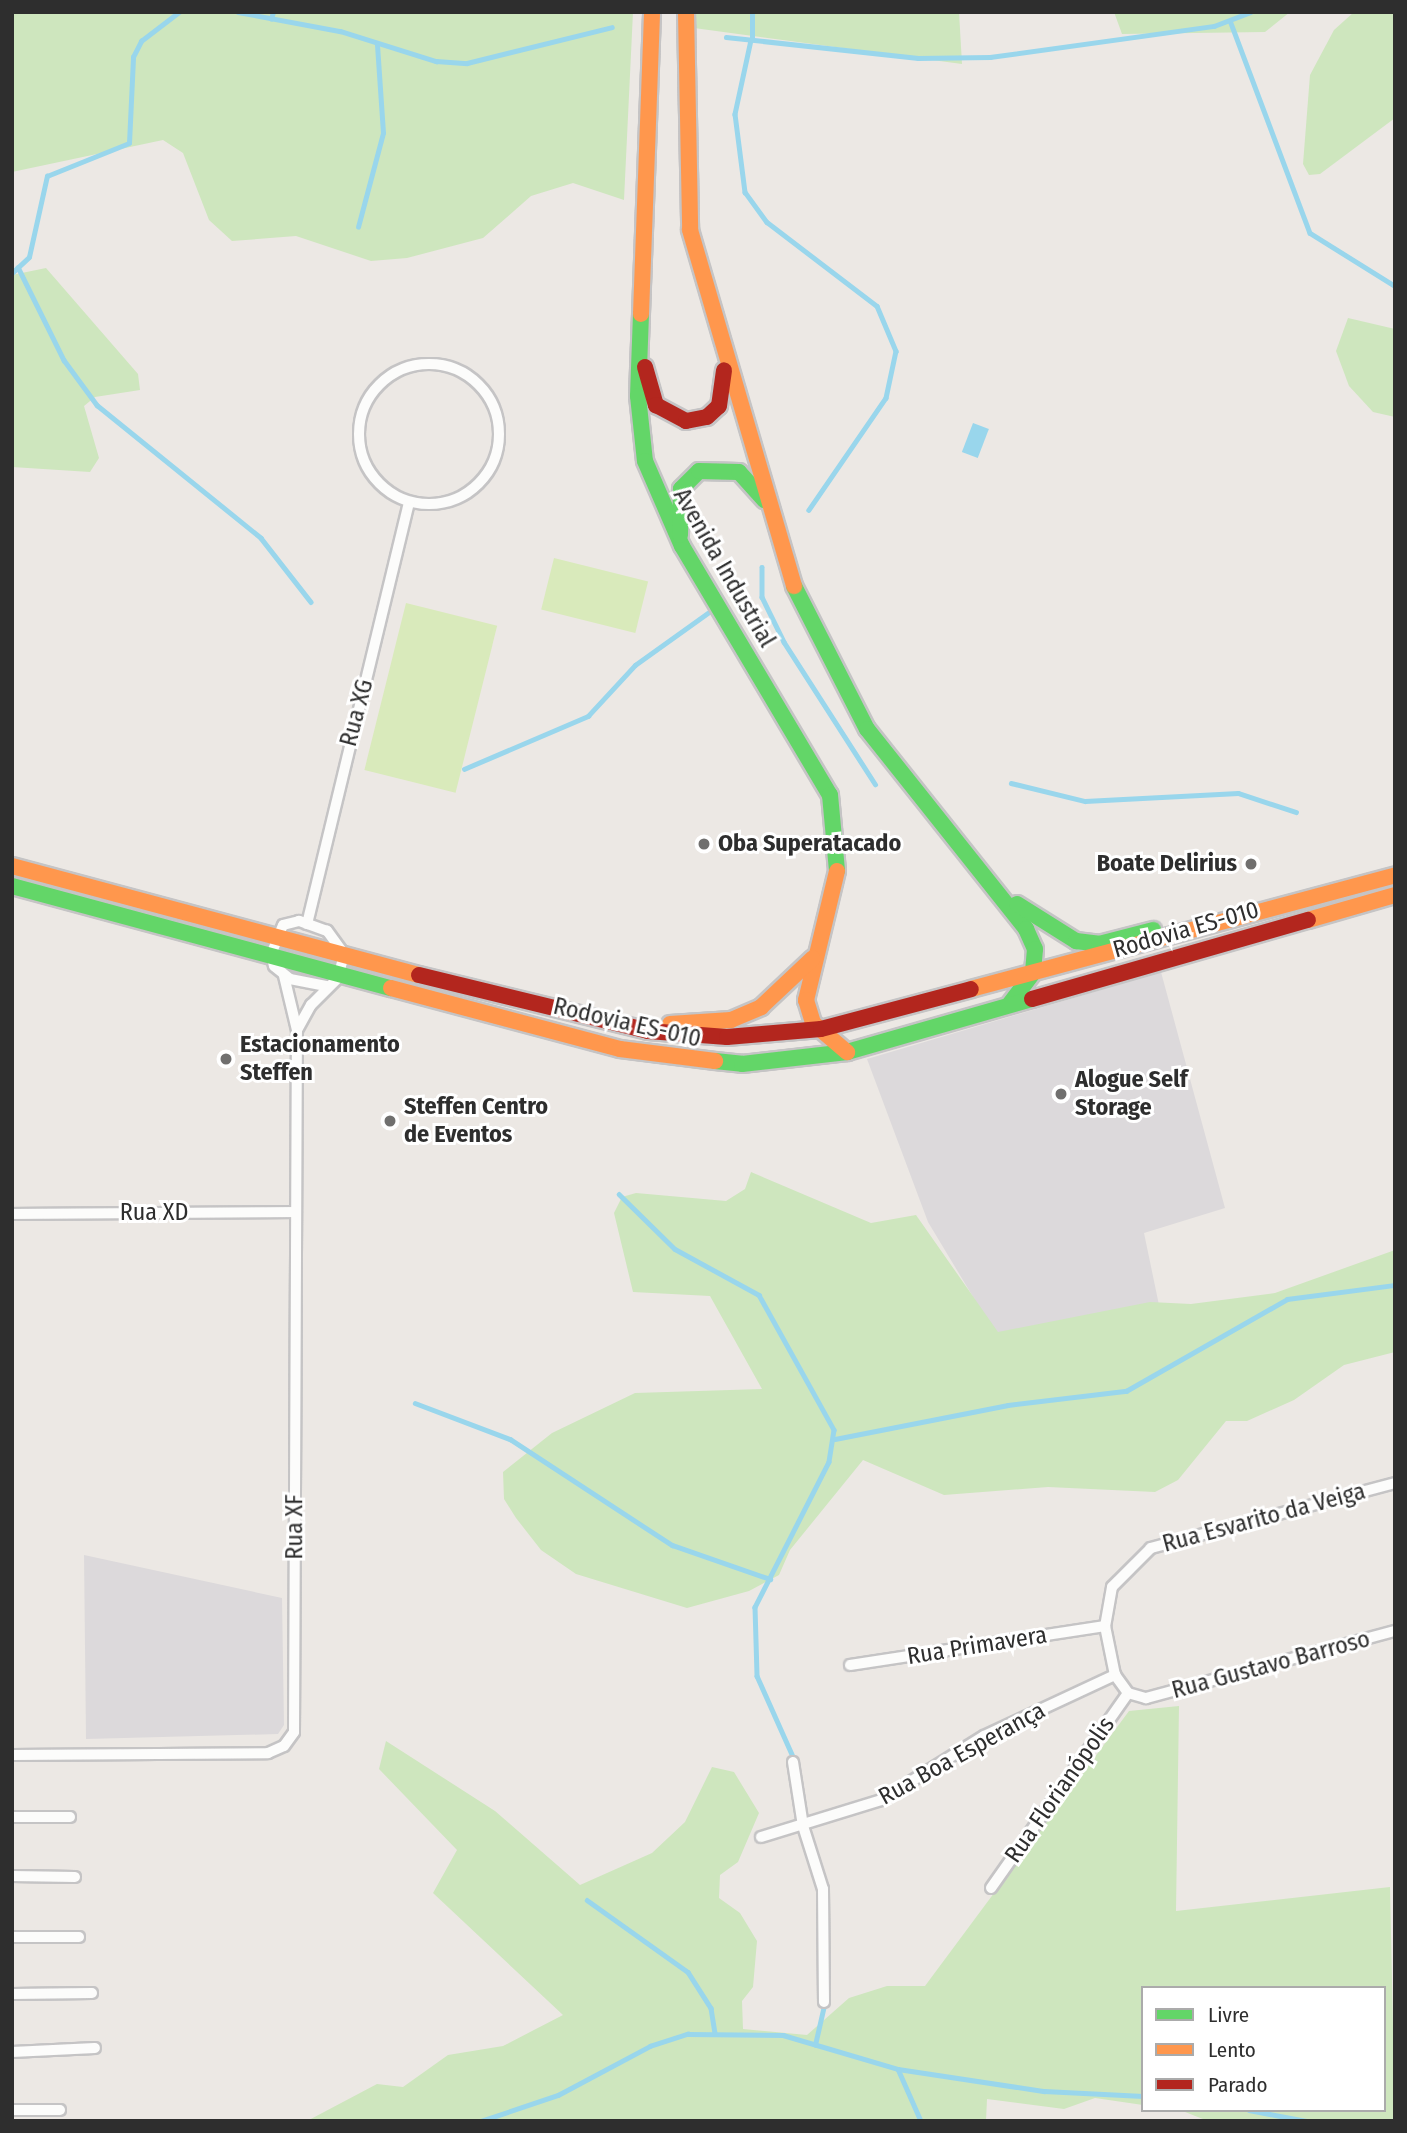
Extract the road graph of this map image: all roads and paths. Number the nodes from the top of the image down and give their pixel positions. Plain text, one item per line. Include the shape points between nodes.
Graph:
1 (652, 12) edge
2 (687, 12) edge
3 (642, 351) junction
4 (725, 360) junction
5 (409, 502) junction
6 (770, 508) junction
7 (682, 546) junction
8 (12, 866) edge
9 (1395, 875) edge
10 (989, 878) junction
11 (12, 886) edge
12 (1395, 895) edge
13 (307, 924) junction
14 (1208, 927) junction
15 (275, 935) junction
16 (271, 954) junction
17 (344, 954) junction
18 (815, 956) junction
19 (340, 972) junction
20 (1034, 973) junction
21 (284, 976) junction
22 (327, 986) junction
23 (1009, 1005) junction
24 (538, 1007) junction
25 (821, 1029) junction
26 (297, 1030) junction
27 (847, 1052) junction
28 (296, 1212) junction
29 (12, 1214) edge
30 (1395, 1483) edge
31 (1105, 1626) junction
32 (1395, 1631) edge
33 (850, 1665) dead end
34 (1115, 1675) junction
35 (1128, 1693) junction
36 (12, 1755) edge
37 (793, 1762) dead end
38 (71, 1817) dead end
39 (12, 1818) edge
40 (803, 1826) junction
41 (761, 1837) dead end
42 (12, 1877) edge
43 (75, 1877) dead end
44 (991, 1888) dead end
45 (12, 1937) edge
46 (79, 1937) dead end
47 (92, 1993) dead end
48 (12, 1994) edge
49 (824, 2002) dead end
50 (95, 2048) dead end
51 (12, 2052) edge
52 (12, 2110) edge
53 (60, 2110) dead end

1 - 3 street, Avenida Industrial
2 - 4 street, Avenida Industrial via 690,230
3 - 4 street via 656,405 686,421 707,417 719,406
3 - 7 street, Avenida Industrial via 645,461
4 - 6 street, Avenida Industrial
5 - 5 street via 444,502 475,487 498,447 492,402 478,383 437,363 413,365 383,381 362,408 358,431 371,475
5 - 13 street, Rua XG
6 - 7 street via 739,472 699,471 686,478 676,504
6 - 10 street, Avenida Industrial via 794,588 836,679 867,729
7 - 18 street, Avenida Industrial via 830,795 837,874
8 - 15 street, Rodovia ES-010
9 - 14 street, Rodovia ES-010
10 - 14 street, Avenida Industrial via 1031,917 1076,941 1100,944 1180,924
10 - 20 street, Avenida Industrial via 1026,929 1035,949
11 - 16 street, Rodovia ES-010
12 - 23 street, Rodovia ES-010
13 - 15 street via 290,922
13 - 17 street via 335,937
14 - 20 street, Rodovia ES-010
15 - 16 street
15 - 17 street, Rodovia ES-010
16 - 19 street, Rodovia ES-010
16 - 21 street, Rua XF
17 - 19 street
17 - 24 street, Rodovia ES-010
18 - 24 street, Avenida Industrial via 789,987 731,1020 685,1025 558,1001
18 - 25 street, Avenida Industrial via 806,1000
19 - 22 street
19 - 27 street, Rodovia ES-010 via 668,1059 742,1064
20 - 23 street
20 - 25 street, Rodovia ES-010
21 - 22 street
21 - 26 street, Rua XF
22 - 26 street
23 - 27 street, Rodovia ES-010
24 - 25 street, Rodovia ES-010 via 684,1035
25 - 27 street
26 - 28 street, Rua XF
28 - 29 street, Rua XD
28 - 36 street, Rua XF via 291,1740 268,1753
30 - 31 street, Rua Esvarito da Veiga via 1151,1548 1112,1587
31 - 33 street, Rua Primavera
31 - 34 street, Rua Esvarito da Veiga
32 - 35 street, Rua Gustavo Barroso via 1146,1698
34 - 35 street, Rua Esvarito da Veiga
34 - 40 street, Rua Boa Esperança via 984,1736 909,1785
35 - 44 street, Rua Florianópolis
37 - 40 street
38 - 39 street
40 - 41 street, Rua Boa Esperança
40 - 49 street via 822,1889
42 - 43 street
45 - 46 street
47 - 48 street
50 - 51 street
52 - 53 street

